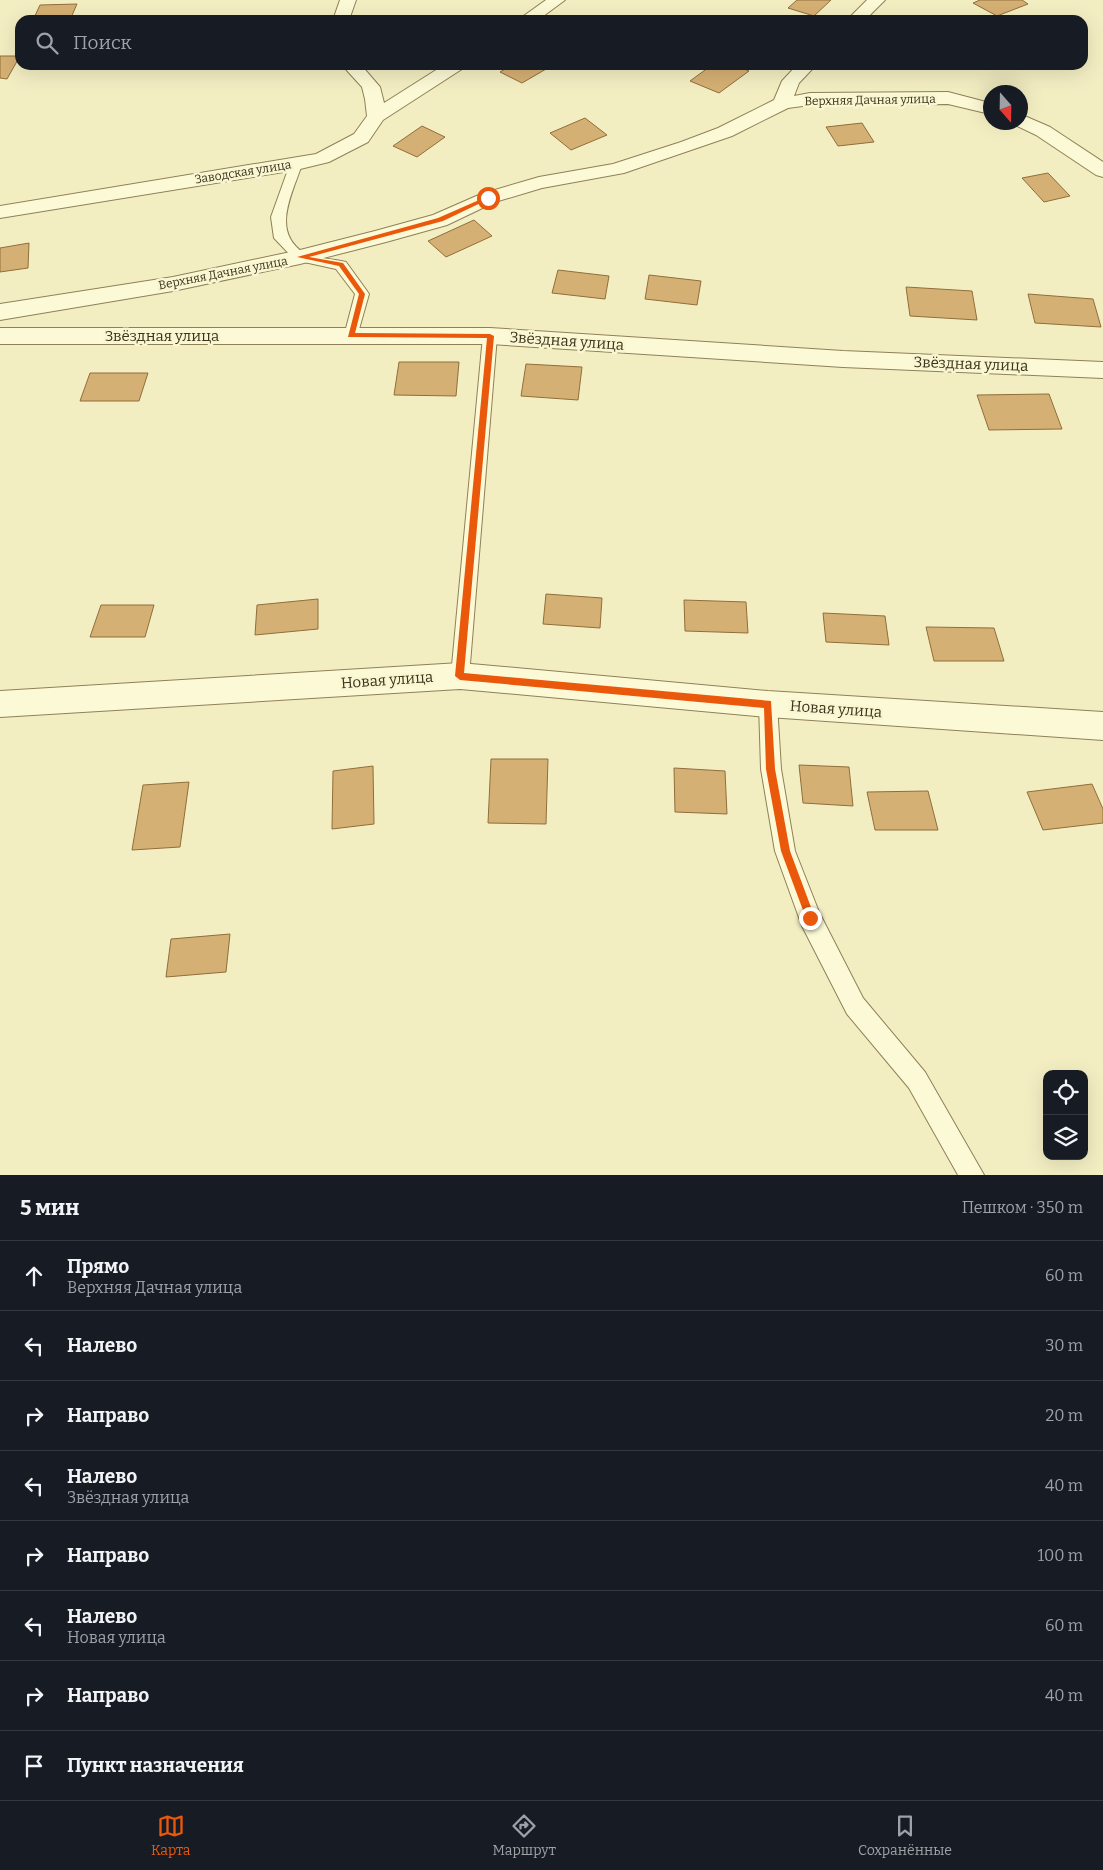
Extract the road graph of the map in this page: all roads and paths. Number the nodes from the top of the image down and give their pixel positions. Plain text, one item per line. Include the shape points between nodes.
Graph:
1 (348, 0) edge
2 (557, 0) edge
3 (877, 0) edge
4 (343, 15) edge
5 (534, 15) edge
6 (860, 15) edge
7 (356, 70) edge
8 (448, 70) edge
9 (802, 70) edge
10 (783, 103) junction
11 (983, 107) edge
12 (376, 116) junction
13 (1028, 124) edge
14 (296, 164) junction
15 (1103, 171) edge
16 (0, 212) edge
17 (300, 257) junction
18 (0, 312) edge
19 (0, 336) edge
20 (351, 336) junction
21 (490, 336) junction
22 (1103, 370) edge
23 (460, 676) junction
24 (0, 704) edge
25 (768, 704) junction
26 (1103, 726) edge
27 (972, 1175) edge

1 - 4 street
2 - 5 street
3 - 6 street
7 - 12 street via 368,81 375,99
8 - 12 street, Заводская улица
9 - 10 street via 786,88
10 - 11 street, Верхняя Дачная улица via 810,99 948,98
10 - 17 street, Верхняя Дачная улица via 725,132 617,169 539,183 488,198 440,220
12 - 14 street, Заводская улица via 361,138 322,158
13 - 15 street
14 - 16 street, Заводская улица
14 - 17 lane via 278,217 281,238
17 - 18 street, Верхняя Дачная улица via 173,284
17 - 20 lane via 341,265 362,294
19 - 20 street, Звёздная улица
20 - 21 street, Звёздная улица
21 - 22 street, Звёздная улица via 843,359
21 - 23 lane
23 - 24 street, Новая улица
23 - 25 street, Новая улица
25 - 26 street, Новая улица
25 - 27 lane via 771,769 785,851 810,918 855,1006 917,1080

